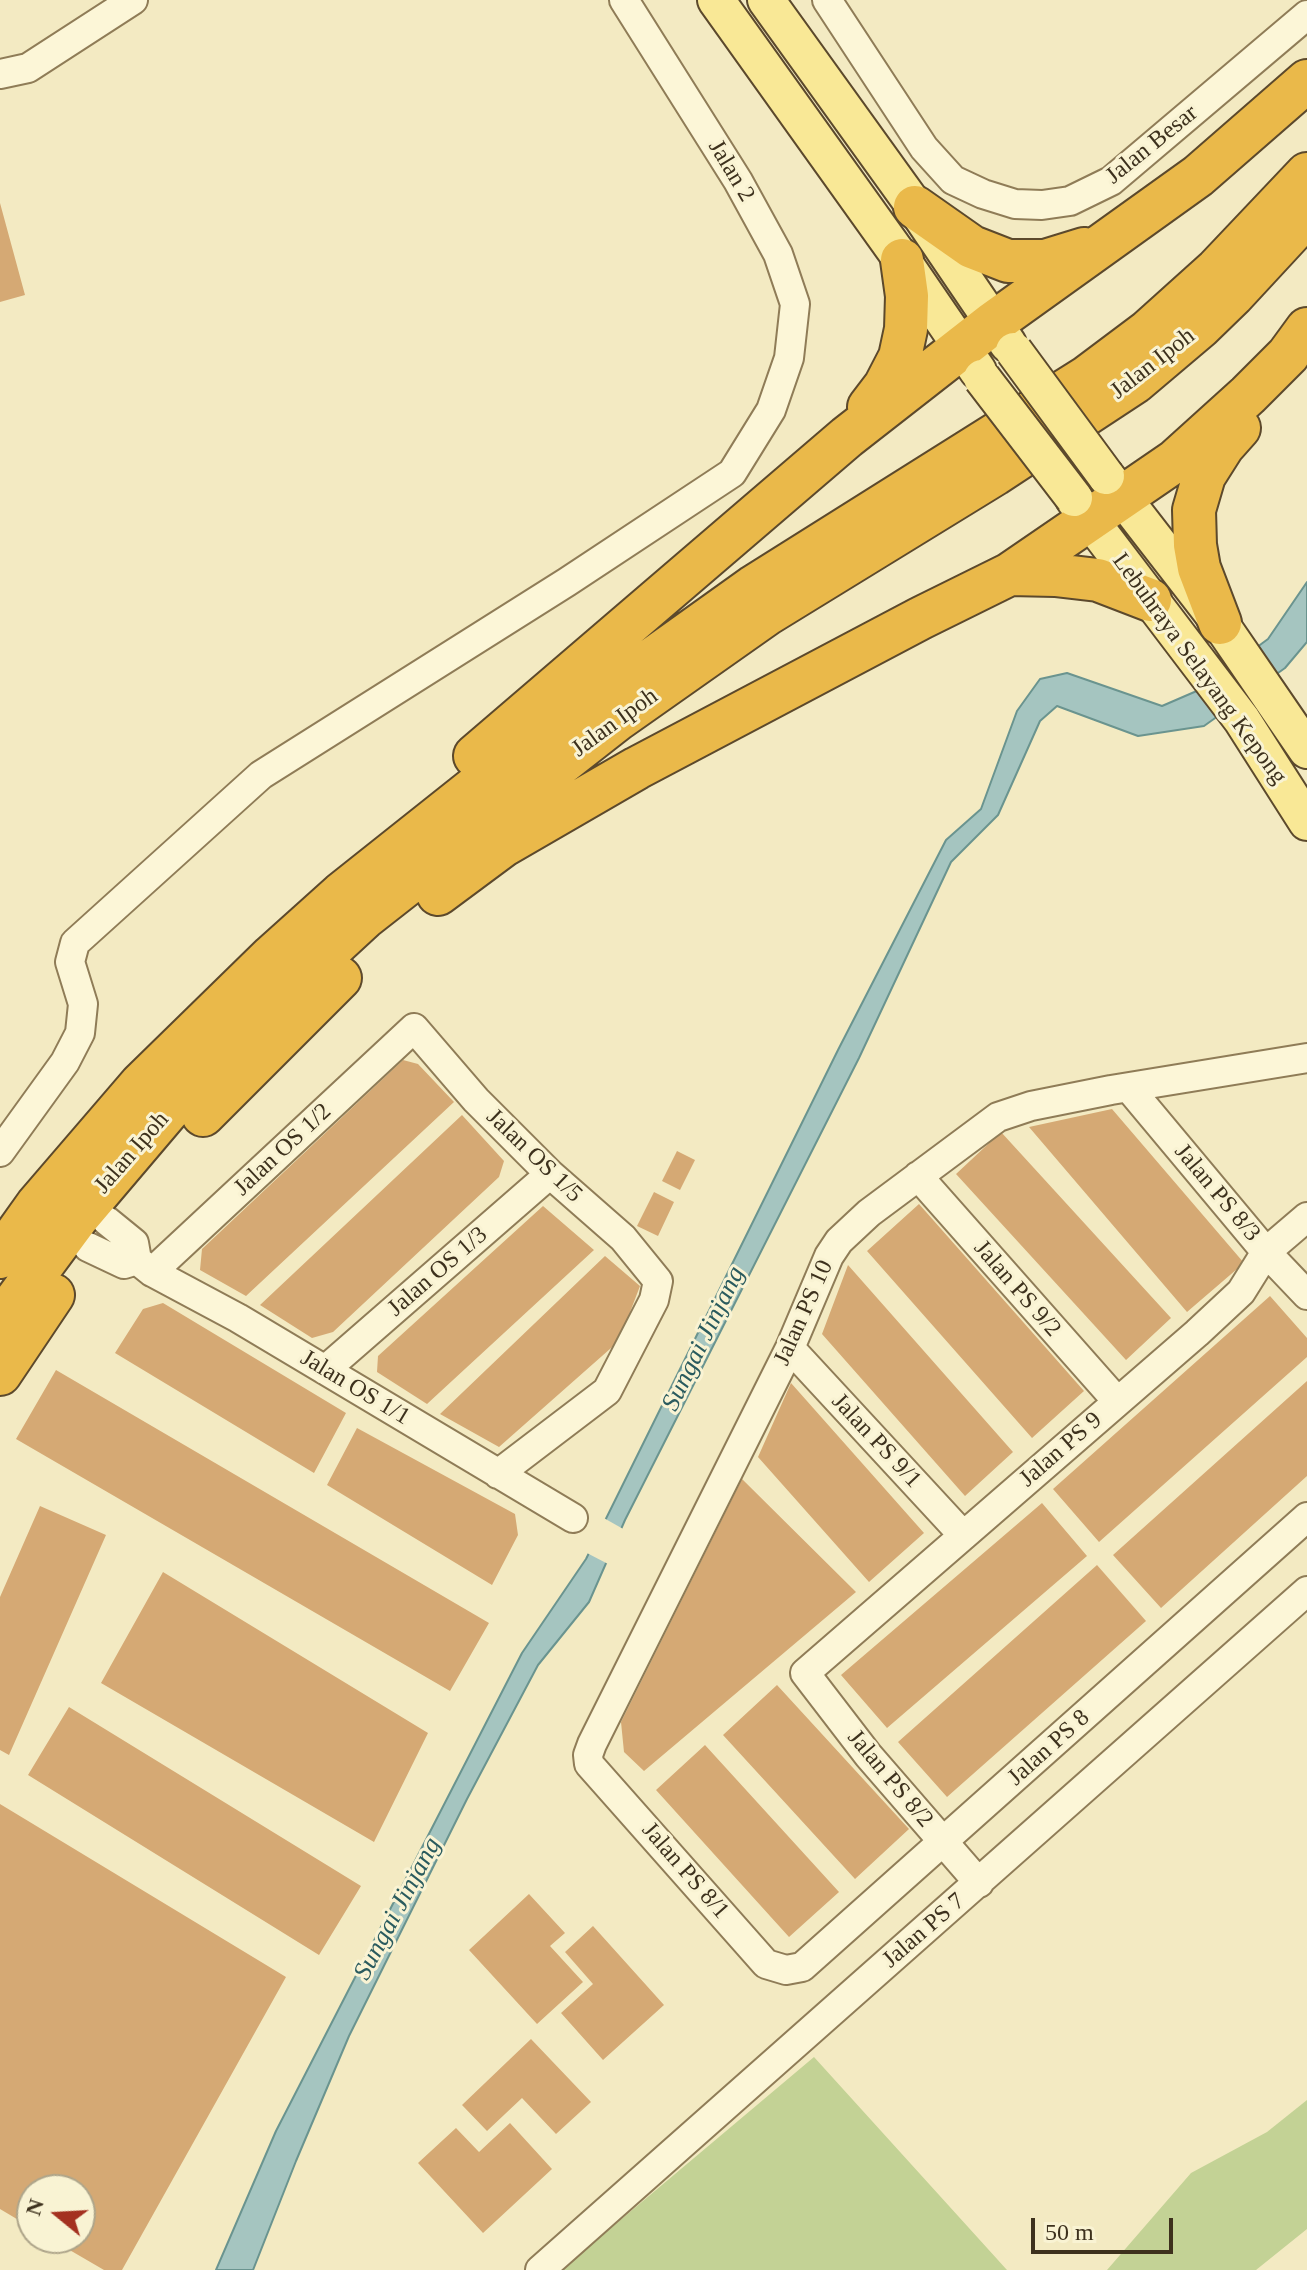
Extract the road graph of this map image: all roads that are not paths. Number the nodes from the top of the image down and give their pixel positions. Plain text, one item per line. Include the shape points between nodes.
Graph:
1 (133, 0) edge
2 (624, 0) edge
3 (716, 0) edge
4 (766, 0) edge
5 (827, 0) edge
6 (1307, 15) edge
7 (0, 74) edge
8 (1307, 81) edge
9 (1307, 174) edge
10 (915, 207) junction
11 (1307, 215) edge
12 (1113, 236) junction
13 (902, 260) junction
14 (1004, 337) junction
15 (1297, 342) edge
16 (971, 363) junction
17 (847, 437) junction
18 (995, 474) junction
19 (1115, 486) junction
20 (1081, 509) junction
21 (1010, 574) junction
22 (1150, 600) junction
23 (1220, 623) junction
24 (1307, 750) edge
25 (1307, 822) edge
26 (386, 933) junction
27 (414, 1028) joint
28 (1307, 1058) edge
29 (141, 1084) junction
30 (1129, 1088) junction
31 (0, 1152) edge
32 (550, 1174) junction
33 (918, 1176) junction
34 (1307, 1217) edge
35 (98, 1234) junction
36 (1266, 1252) junction
37 (0, 1257) edge
38 (144, 1266) junction
39 (1307, 1295) edge
40 (0, 1322) edge
41 (790, 1348) junction
42 (325, 1370) junction
43 (0, 1374) edge
44 (1117, 1401) junction
45 (498, 1474) junction
46 (1307, 1517) edge
47 (573, 1518) dead end
48 (962, 1534) junction
49 (1307, 1591) edge
50 (805, 1673) joint
51 (589, 1764) joint
52 (943, 1842) junction
53 (979, 1883) junction
54 (786, 1970) joint
55 (540, 2270) edge

1 - 7 street via 28,68
2 - 31 street, Jalan 2 via 778,254 795,304 789,358 771,410 732,473 261,775 75,943 70,962 83,1004 80,1033
3 - 13 main road
4 - 10 main road
5 - 6 street, Jalan Besar via 924,148 953,180 1015,204 1070,201 1111,181
8 - 12 highway via 1198,176
9 - 29 highway, Jalan Ipoh via 1217,269 1087,377 753,587 412,835 272,956
10 - 12 highway via 972,247 1008,261 1068,256
10 - 14 main road
11 - 18 highway, Jalan Ipoh via 1233,295 1135,382
12 - 14 highway
13 - 16 main road
13 - 17 highway via 907,307 900,357
14 - 16 highway
14 - 19 main road, Lebuhraya Selayang Kepong, bridge
15 - 19 highway via 1175,461
15 - 23 highway via 1260,405 1213,460 1197,497 1199,568
16 - 17 highway
16 - 20 main road, Lebuhraya Selayang Kepong, bridge
17 - 29 highway via 384,834 257,955
18 - 26 highway via 718,670 488,847
18 - 40 highway, Jalan Ipoh via 767,614 618,719 364,918 249,1024 167,1112 77,1218
19 - 20 highway
19 - 23 main road, Lebuhraya Selayang Kepong
20 - 21 highway
20 - 22 main road, Lebuhraya Selayang Kepong
21 - 22 highway via 1098,580
21 - 26 highway via 582,799 504,845
22 - 25 main road, Lebuhraya Selayang Kepong via 1242,720
23 - 24 main road, Lebuhraya Selayang Kepong
26 - 35 highway via 185,1133
27 - 32 street, Jalan OS 1/5
27 - 38 street, Jalan OS 1/2
28 - 30 street, Jalan PS 10
29 - 37 highway, Jalan Ipoh via 37,1205
30 - 33 street, Jalan PS 10 via 998,1117
30 - 36 street, Jalan PS 8/3
32 - 42 street, Jalan OS 1/3
32 - 45 street, Jalan OS 1/5 via 623,1238 658,1281 654,1300 607,1391
33 - 41 street, Jalan PS 10 via 839,1241
33 - 44 street, Jalan PS 9/2
34 - 36 street, Jalan PS 9
35 - 38 street, Jalan OS 1/1 via 134,1243
35 - 43 highway
36 - 39 street, Jalan PS 8/3
36 - 44 street, Jalan PS 9 via 1241,1292
38 - 42 street, Jalan OS 1/1
41 - 48 street, Jalan PS 9/1
41 - 51 street, Jalan PS 10 via 599,1730
42 - 45 street, Jalan OS 1/1
44 - 48 street, Jalan PS 9
45 - 47 street, Jalan OS 1/1
46 - 52 street, Jalan PS 8
48 - 50 street, Jalan PS 9
49 - 53 street, Jalan PS 7
50 - 52 street, Jalan PS 8/2
51 - 54 street, Jalan PS 8/1 via 766,1964
52 - 53 street, Jalan PS 8/2
52 - 54 street, Jalan PS 8 via 802,1967
53 - 55 street, Jalan PS 7

